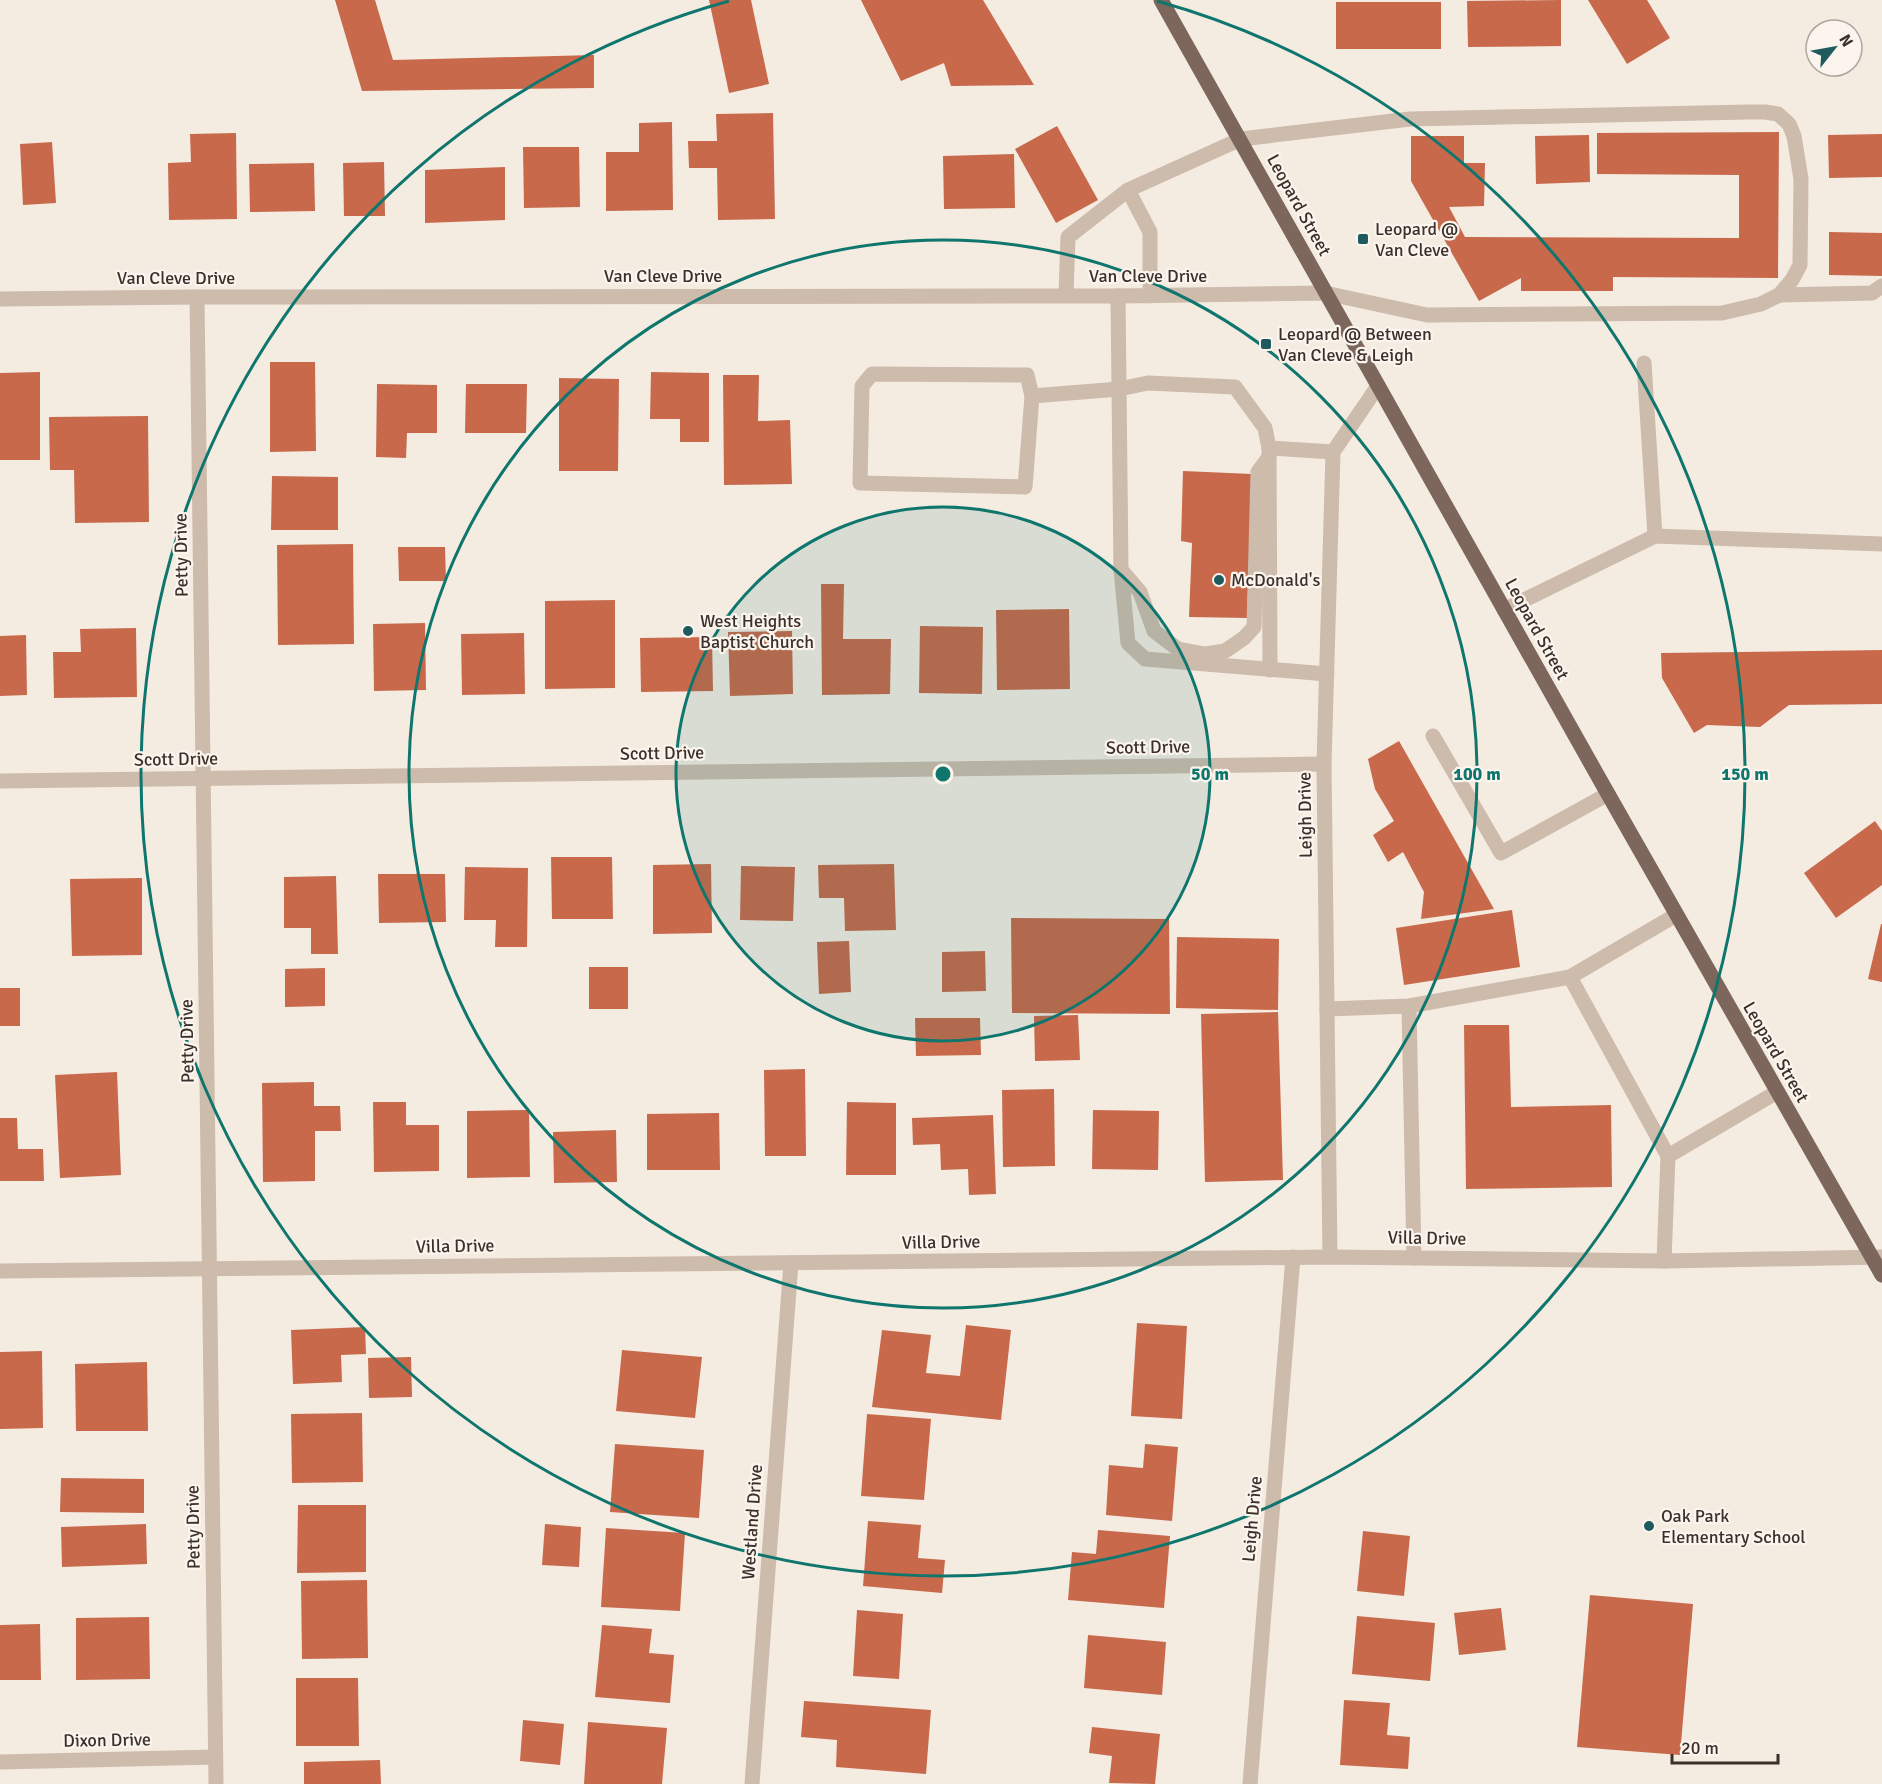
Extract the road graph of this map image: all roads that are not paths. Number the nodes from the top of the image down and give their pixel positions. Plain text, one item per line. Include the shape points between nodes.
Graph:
1 (1161, 0) edge
2 (1241, 139) junction
3 (1128, 190) junction
4 (1882, 286) edge
5 (1325, 293) junction
6 (1066, 295) junction
7 (1779, 295) junction
8 (1118, 296) junction
9 (1150, 296) junction
10 (197, 297) junction
11 (0, 299) edge
12 (1644, 363) dead end
13 (1378, 386) junction
14 (1119, 389) junction
15 (1032, 396) junction
16 (1333, 452) junction
17 (1269, 453) junction
18 (1655, 536) junction
19 (1882, 544) edge
20 (1121, 570) junction
21 (1504, 610) junction
22 (1270, 670) junction
23 (1327, 674) junction
24 (1433, 736) dead end
25 (1324, 764) junction
26 (204, 778) junction
27 (0, 781) edge
28 (1608, 794) junction
29 (1676, 915) junction
30 (1570, 977) junction
31 (1409, 1006) junction
32 (1327, 1010) junction
33 (1777, 1092) junction
34 (1668, 1156) junction
35 (1293, 1257) junction
36 (1330, 1257) junction
37 (1877, 1257) edge
38 (1414, 1258) junction
39 (1664, 1261) junction
40 (791, 1263) junction
41 (209, 1268) junction
42 (0, 1270) edge
43 (1882, 1275) edge
44 (215, 1757) junction
45 (0, 1762) edge
46 (216, 1784) edge
47 (752, 1784) edge
48 (1250, 1784) edge

1 - 2 main road, Leopard Street
2 - 3 street
2 - 5 main road, Leopard Street
2 - 7 street via 1410,119 1778,114 1794,135 1801,179 1800,266
3 - 6 street via 1068,237
3 - 9 street via 1150,232
4 - 7 street via 1872,293
5 - 7 street, Van Cleve Drive via 1427,315 1722,313 1761,304
5 - 9 street, Van Cleve Drive
5 - 13 main road, Leopard Street
6 - 8 street, Van Cleve Drive
6 - 10 street, Van Cleve Drive
8 - 9 street, Van Cleve Drive
8 - 14 street
10 - 11 street, Van Cleve Drive
10 - 26 street, Petty Drive
12 - 18 street
13 - 16 street
13 - 21 main road, Leopard Street
14 - 15 street
14 - 17 street via 1148,383 1235,387 1265,428
14 - 20 street
15 - 15 street via 1027,375 872,374 862,386 860,483 1025,488
16 - 17 street
16 - 23 street, Leigh Drive
17 - 20 street via 1258,472 1254,627 1244,638 1225,651 1205,654 1178,650 1154,631 1140,592
17 - 22 street
18 - 19 street
18 - 21 street
20 - 22 street via 1128,643 1145,659
21 - 28 main road, Leopard Street
22 - 23 street
23 - 25 street, Leigh Drive
24 - 28 street via 1501,853
25 - 26 street, Scott Drive
25 - 32 street, Leigh Drive
26 - 27 street, Scott Drive
26 - 41 street, Petty Drive
28 - 29 main road, Leopard Street
29 - 30 street
29 - 33 main road, Leopard Street
30 - 31 street
30 - 34 street
31 - 32 street
31 - 38 street
32 - 36 street, Leigh Drive
33 - 34 street
33 - 37 main road, Leopard Street
34 - 39 street
35 - 36 street, Villa Drive
35 - 40 street, Villa Drive
35 - 48 street, Leigh Drive
36 - 38 street, Villa Drive
37 - 39 street, Villa Drive
37 - 43 main road, Leopard Street
38 - 39 street, Villa Drive
40 - 41 street, Villa Drive
40 - 47 street, Westland Drive
41 - 42 street, Villa Drive
41 - 44 street, Petty Drive
44 - 45 street, Dixon Drive
44 - 46 street, Petty Drive

